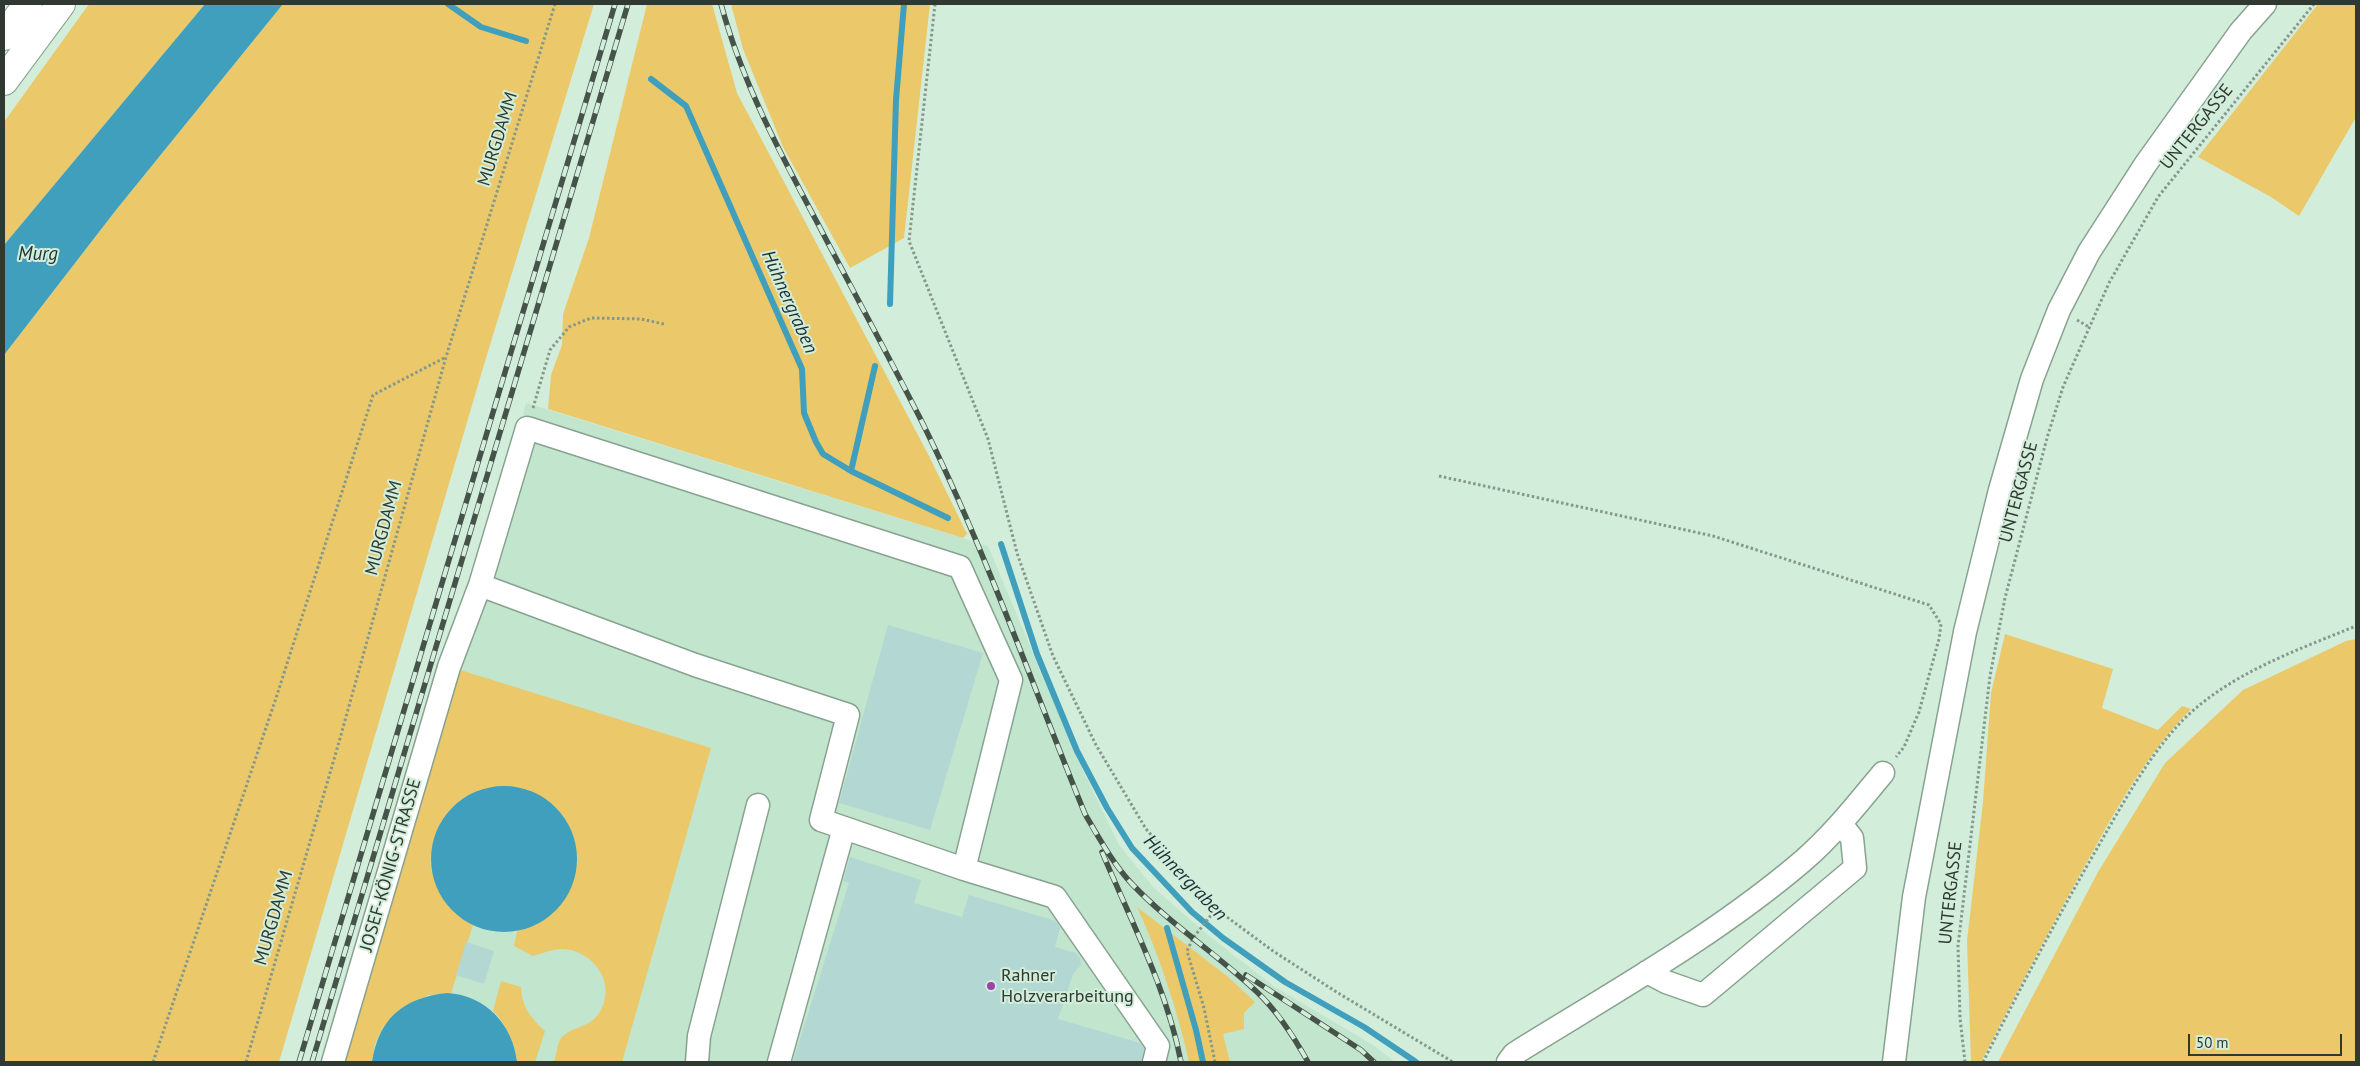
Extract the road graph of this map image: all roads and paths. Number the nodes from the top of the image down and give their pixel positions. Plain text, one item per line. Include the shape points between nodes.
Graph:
1 (28, 4) edge
2 (60, 4) edge
3 (555, 4) edge
4 (935, 4) edge
5 (2265, 4) edge
6 (2314, 4) edge
7 (4, 36) edge
8 (4, 81) edge
9 (664, 324) dead end
10 (446, 357) junction
11 (527, 428) junction
12 (1439, 476) dead end
13 (480, 585) junction
14 (2356, 626) edge
15 (1882, 773) joint
16 (758, 805) dead end
17 (1841, 824) junction
18 (844, 828) junction
19 (964, 870) junction
20 (1216, 909) junction
21 (1647, 972) junction
22 (153, 1062) edge
23 (246, 1062) edge
24 (333, 1062) edge
25 (697, 1062) edge
26 (779, 1062) edge
27 (1154, 1062) edge
28 (1215, 1062) edge
29 (1453, 1062) edge
30 (1508, 1062) edge
31 (1894, 1062) edge
32 (1965, 1062) edge
33 (1983, 1062) edge

1 - 7 highway
2 - 8 highway
3 - 10 path, MURGDAMM
4 - 20 path via 909,240 988,439 1017,554 1053,656 1096,745 1146,829
5 - 31 street via 2241,32 2145,165 2089,252 2059,310 2032,379 2000,490 1965,632 1914,897
6 - 32 path, UNTERGASSE via 2158,198 2109,284 2063,387 2005,598 1990,676 1958,946
9 - 11 path via 641,319 591,318 569,327 550,350
10 - 22 path via 373,395 271,714
10 - 23 path, MURGDAMM
11 - 13 street, JOSEF-KÖNIG-STRASSE
11 - 19 street via 960,567 1011,680
12 - 15 path via 1713,536 1929,605 1941,624 1919,712 1904,747
13 - 18 street via 695,665 848,714 821,820
13 - 24 street, JOSEF-KÖNIG-STRASSE via 449,667
14 - 33 path via 2238,678 2181,722 2138,778 2045,940
15 - 17 street
16 - 25 street via 699,1036
17 - 21 street via 1788,872 1703,937
17 - 21 street via 1852,838 1855,868 1703,995
18 - 19 street
18 - 26 street
19 - 27 street via 1055,897 1158,1046
20 - 28 path via 1187,951 1204,1008
20 - 29 path via 1297,967
21 - 30 street via 1514,1054

